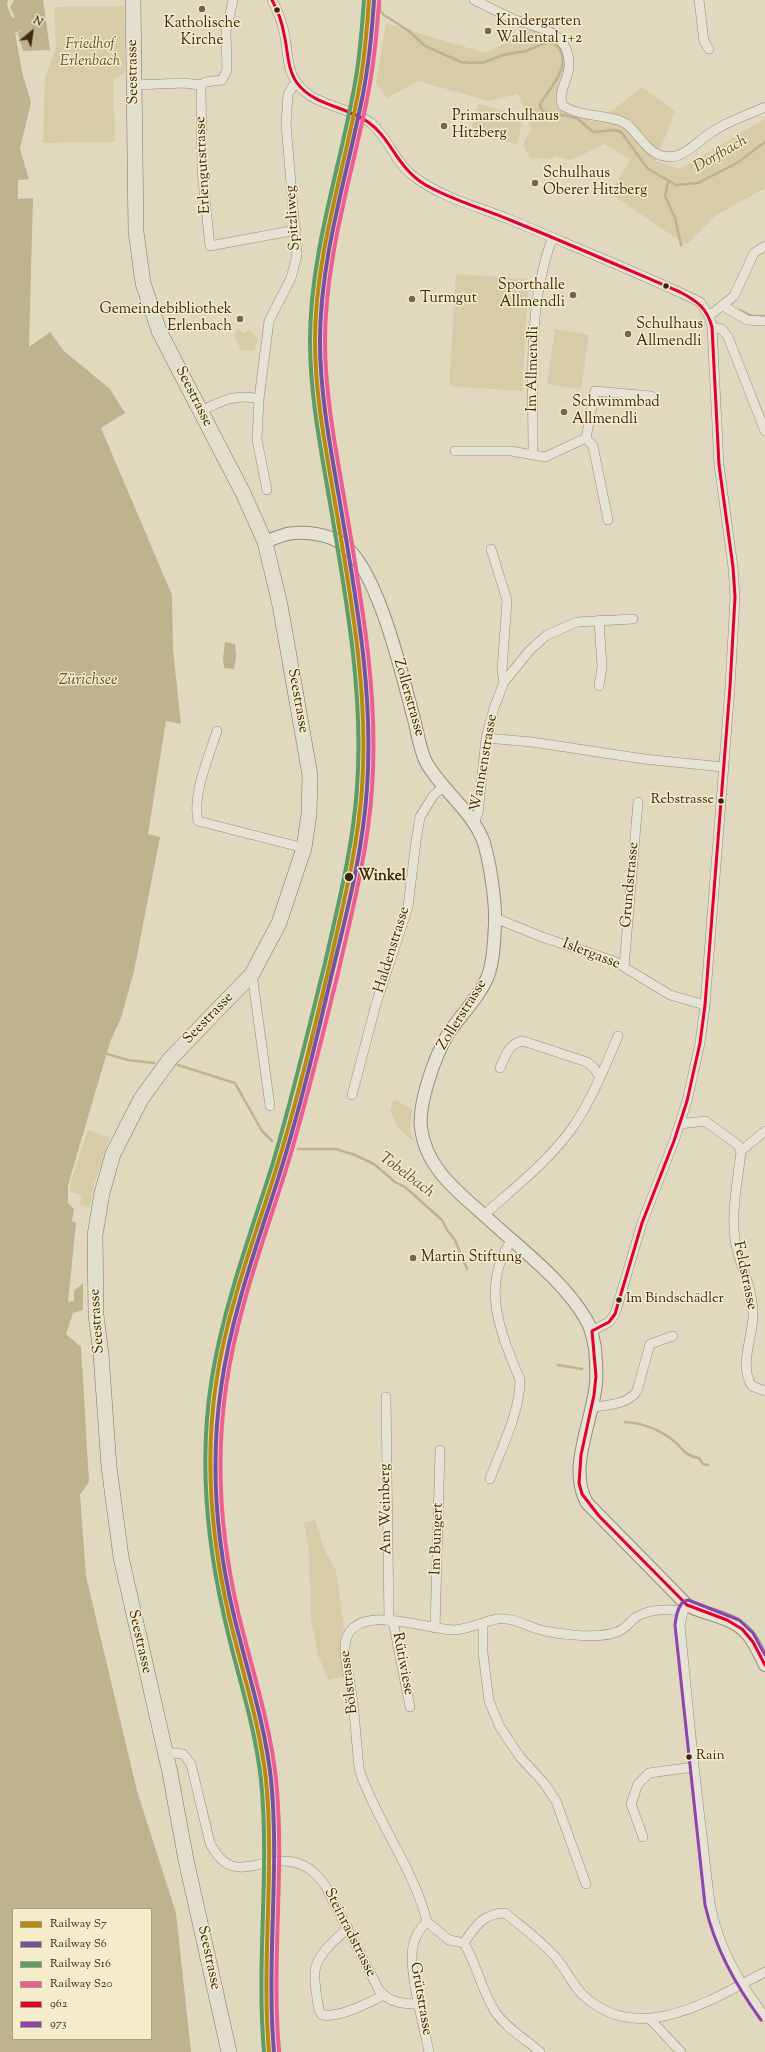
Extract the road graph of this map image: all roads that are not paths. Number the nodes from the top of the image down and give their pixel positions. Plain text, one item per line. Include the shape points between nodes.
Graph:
1 (132, 0) edge
2 (233, 0) edge
3 (272, 0) edge
4 (474, 0) edge
5 (699, 0) edge
6 (709, 49) dead end
7 (296, 82) junction
8 (133, 85) junction
9 (200, 85) junction
10 (765, 107) edge
11 (296, 230) junction
12 (552, 239) junction
13 (765, 246) edge
14 (723, 306) junction
15 (709, 316) junction
16 (765, 321) edge
17 (712, 327) junction
18 (651, 396) dead end
19 (259, 399) junction
20 (201, 411) junction
21 (765, 431) edge
22 (586, 438) junction
23 (455, 451) dead end
24 (533, 454) junction
25 (267, 490) dead end
26 (608, 520) dead end
27 (265, 542) junction
28 (491, 549) dead end
29 (633, 619) dead end
30 (599, 620) junction
31 (504, 682) junction
32 (599, 686) dead end
33 (217, 731) dead end
34 (486, 738) junction
35 (723, 767) junction
36 (443, 787) junction
37 (638, 802) dead end
38 (474, 823) junction
39 (304, 848) junction
40 (495, 918) junction
41 (624, 967) junction
42 (252, 974) junction
43 (705, 1005) junction
44 (618, 1036) dead end
45 (500, 1068) dead end
46 (600, 1078) junction
47 (352, 1095) dead end
48 (270, 1106) dead end
49 (680, 1124) junction
50 (765, 1131) edge
51 (741, 1151) junction
52 (484, 1216) junction
53 (511, 1241) junction
54 (592, 1331) junction
55 (673, 1336) dead end
56 (765, 1391) edge
57 (386, 1397) dead end
58 (592, 1411) junction
59 (440, 1450) dead end
60 (490, 1479) dead end
61 (685, 1608) junction
62 (391, 1621) junction
63 (483, 1624) junction
64 (435, 1628) junction
65 (765, 1665) edge
66 (410, 1707) dead end
67 (165, 1752) junction
68 (694, 1767) junction
69 (643, 1837) dead end
70 (586, 1884) dead end
71 (427, 1922) junction
72 (348, 1928) junction
73 (464, 1943) junction
74 (765, 1972) edge
75 (741, 1984) junction
76 (384, 1995) junction
77 (419, 2004) junction
78 (765, 2017) edge
79 (650, 2018) junction
80 (229, 2052) edge
81 (429, 2052) edge
82 (540, 2052) edge
83 (681, 2052) edge

1 - 8 main road, Seestrasse
2 - 9 street via 226,32 227,70 222,80
3 - 7 street via 283,27 291,70
4 - 10 street via 554,33 563,43 569,62 568,74 561,92 563,106 577,112 624,122 649,150 658,155 685,153 712,132
5 - 6 street via 704,41
7 - 11 street, Spitzliweg via 288,94 286,124
7 - 12 street via 312,98 371,123 400,164 411,175 439,193 510,219
8 - 9 street
8 - 20 main road, Seestrasse via 136,232 143,283 159,331
9 - 11 street, Erlengutstrasse via 202,171 210,246
11 - 19 street, Spitzliweg via 295,267 270,321
12 - 15 street via 614,263 700,302
12 - 24 street, Im Allmendli via 546,257 532,342
13 - 14 street via 754,253 734,296
14 - 15 street
14 - 16 street via 747,320
15 - 17 street
17 - 21 street via 722,329 728,336
17 - 35 street via 718,458 734,567 730,687
18 - 22 street via 595,391
19 - 20 street via 246,396 224,400
19 - 25 street, Spitzliweg via 257,440
20 - 27 main road, Seestrasse
22 - 24 street via 545,457
22 - 26 street via 593,446
23 - 24 street via 511,451
27 - 36 street, Zollerstrasse via 287,534 324,536 342,544 354,554 369,580 388,625 425,760
27 - 39 main road, Seestrasse via 280,605 310,775 309,814
28 - 31 street, Wannenstrasse via 507,600 502,671
29 - 30 street, Wannenstrasse
30 - 31 street, Wannenstrasse via 577,622 547,635 530,650
30 - 32 street via 602,667
31 - 34 street, Wannenstrasse
33 - 39 street via 201,781 196,812 198,821
34 - 35 street
34 - 38 street, Wannenstrasse via 478,813
35 - 43 street
36 - 38 street, Zollerstrasse
36 - 47 street, Haldenstrasse via 433,796 420,818 408,907 376,1004
37 - 41 street, Grundstrasse
38 - 40 street, Zollerstrasse via 488,857
39 - 42 main road, Seestrasse via 279,923
40 - 41 street, Islergasse via 614,961
40 - 52 street, Zollerstrasse via 493,956 487,976 478,995 449,1033 434,1063 420,1125 426,1150 441,1174
41 - 43 street, Islergasse via 670,996
42 - 48 street
42 - 67 main road, Seestrasse via 170,1059 140,1099 113,1154 95,1234 96,1315 113,1501 121,1557
43 - 49 street via 694,1074
44 - 46 street
45 - 46 street via 508,1049 516,1042 523,1041 587,1062
46 - 52 street via 573,1126 551,1154
49 - 51 street via 705,1121 738,1145
49 - 54 street via 642,1223 615,1314 609,1322
50 - 51 street
51 - 56 street, Feldstrasse via 734,1222 735,1241 747,1276 752,1304 747,1369 752,1386
52 - 53 street, Zollerstrasse
53 - 54 street, Zollerstrasse via 550,1275 577,1306
53 - 60 street via 504,1251 494,1296 496,1314 520,1380 520,1389
54 - 58 street, Zollerstrasse via 597,1371
55 - 58 street via 650,1344 634,1395 617,1404
57 - 62 street, Am Weinberg
58 - 61 street, Zollerstrasse via 579,1468 582,1493 599,1516
59 - 64 street, Im Bungert
61 - 63 street, Bölstrasse via 643,1614 618,1632 604,1635 545,1631 515,1620 498,1619
61 - 65 street, Zollerstrasse via 730,1620 743,1629
61 - 68 street via 680,1625
62 - 64 street, Bölstrasse via 414,1622
62 - 66 street, Rütiwiese
62 - 71 street, Bölstrasse via 366,1622 354,1627 347,1636 344,1647 351,1686 359,1770 422,1901
63 - 64 street, Bölstrasse via 455,1630
63 - 70 street via 483,1653 489,1701 504,1733 520,1757 544,1783 556,1801
67 - 72 street, Steinradstrasse via 183,1754 191,1764 210,1843 222,1860 237,1868 285,1861 307,1867 317,1874 325,1885
67 - 80 main road, Seestrasse
68 - 69 street via 649,1773 638,1784 631,1804
68 - 75 street via 714,1924 722,1949
71 - 73 street via 449,1940
71 - 77 street, Grütstrasse via 414,1940 412,1953
72 - 76 street, Steinradstrasse via 374,1982
72 - 76 street via 334,1940 315,1972 319,2010 328,2016 357,2008
73 - 79 street via 470,1933 489,1915 505,1913 547,1948 580,1992 594,2005 612,2013 634,2018
73 - 82 street via 471,1954 487,1999 497,2015
74 - 75 street
75 - 78 street
75 - 79 street via 686,2011
76 - 77 street via 395,2002
77 - 81 street, Grütstrasse
79 - 83 street

